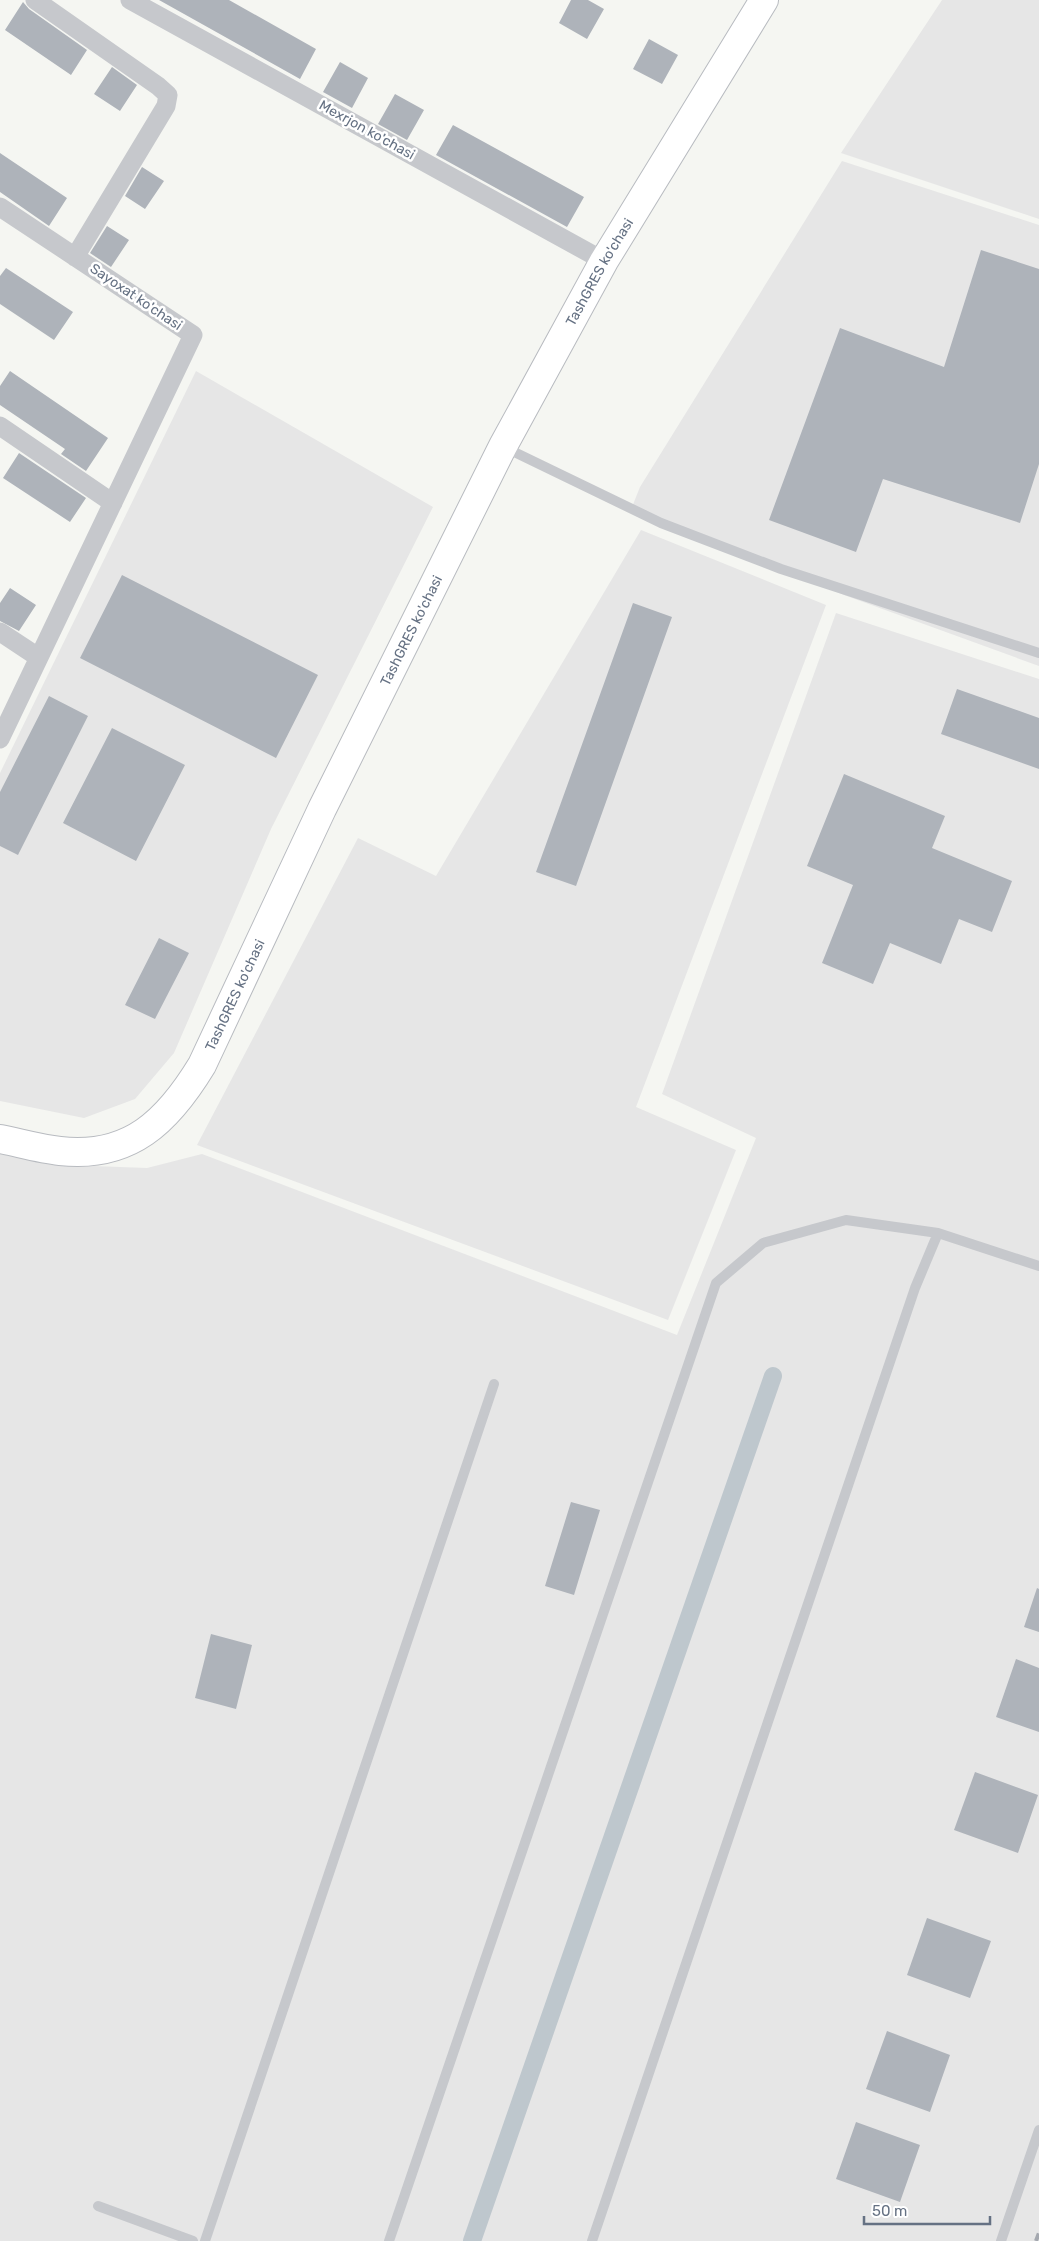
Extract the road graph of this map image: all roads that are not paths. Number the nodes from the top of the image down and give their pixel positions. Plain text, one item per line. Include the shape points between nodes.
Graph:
1 (35, 0) edge
2 (130, 0) edge
3 (764, 0) edge
4 (0, 207) edge
5 (75, 257) junction
6 (604, 261) junction
7 (0, 426) edge
8 (503, 446) junction
9 (113, 503) junction
10 (0, 632) edge
11 (1039, 653) edge
12 (38, 657) junction
13 (0, 739) edge
14 (0, 1139) edge
15 (938, 1233) junction
16 (1039, 1266) edge
17 (494, 1384) dead end
18 (1039, 2130) edge
19 (98, 2206) dead end
20 (193, 2241) edge
21 (205, 2241) edge
22 (389, 2241) edge
23 (592, 2241) edge
24 (1001, 2241) edge

1 - 5 street via 168,96 166,106
2 - 6 street, Mexrjon ko'chasi
3 - 6 main road, TashGRES ko'chasi
4 - 5 street, Sayoxat ko'chasi
5 - 9 street, Sayoxat ko'chasi via 193,335
6 - 8 main road, TashGRES ko'chasi
7 - 9 street
8 - 11 lane via 661,523 781,569
8 - 14 main road, TashGRES ko'chasi via 322,810 202,1065 180,1099 141,1135 100,1151 59,1151
9 - 12 street, Sayoxat ko'chasi
10 - 12 street
12 - 13 street, Sayoxat ko'chasi
15 - 16 lane
15 - 22 lane via 846,1220 763,1243 716,1283
15 - 23 lane via 912,1298
17 - 21 lane
18 - 24 lane
19 - 20 lane

